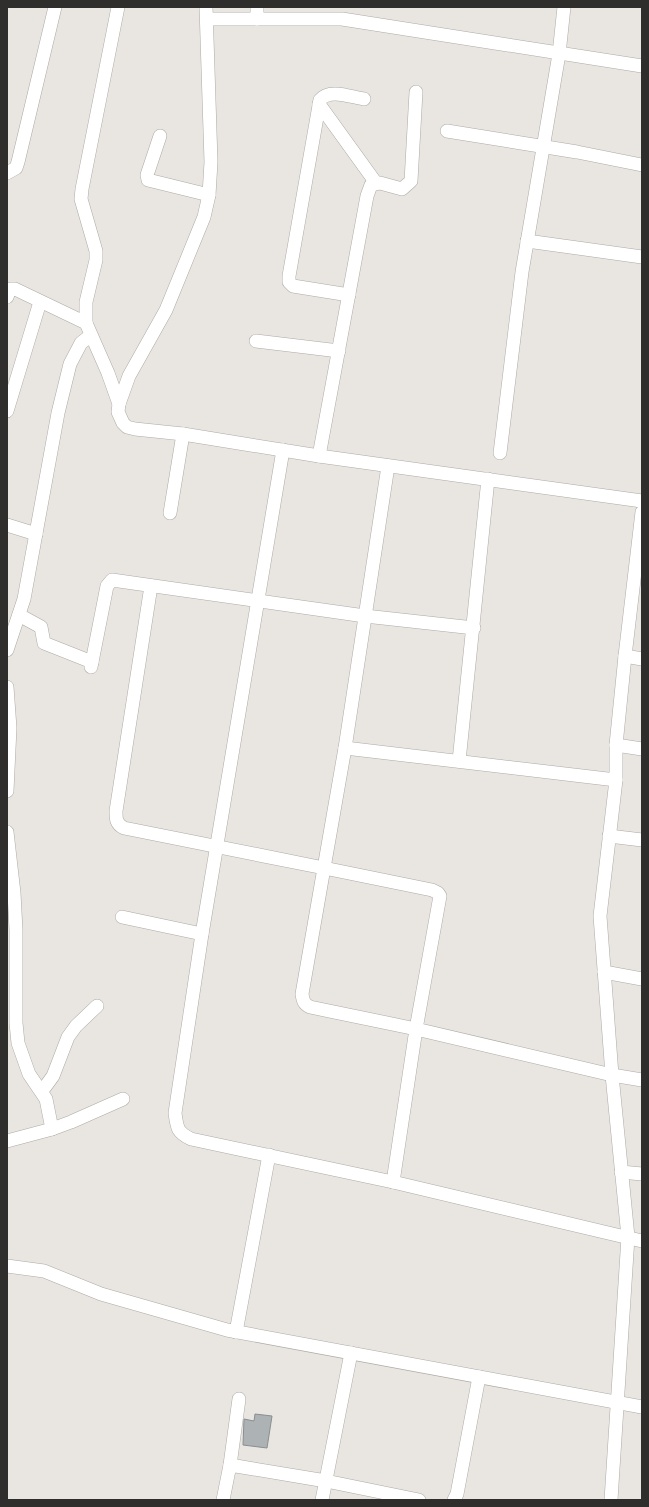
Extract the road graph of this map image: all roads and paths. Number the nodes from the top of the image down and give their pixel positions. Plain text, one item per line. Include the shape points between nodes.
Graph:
1 (55, 7) edge
2 (118, 7) edge
3 (564, 7) edge
4 (206, 13) edge
5 (257, 13) edge
6 (559, 54) junction
7 (642, 66) edge
8 (416, 92) dead end
9 (364, 99) dead end
10 (319, 104) junction
11 (447, 131) dead end
12 (160, 136) dead end
13 (542, 146) junction
14 (642, 165) edge
15 (7, 173) edge
16 (376, 183) junction
17 (209, 195) junction
18 (527, 241) junction
19 (642, 257) edge
20 (348, 295) junction
21 (7, 297) edge
22 (40, 302) junction
23 (86, 323) junction
24 (90, 336) junction
25 (256, 341) dead end
26 (338, 351) junction
27 (119, 404) junction
28 (7, 411) edge
29 (184, 434) junction
30 (283, 450) junction
31 (500, 453) dead end
32 (319, 456) junction
33 (388, 466) junction
34 (488, 479) junction
35 (642, 501) edge
36 (170, 512) dead end
37 (642, 512) edge
38 (7, 525) edge
39 (36, 534) junction
40 (152, 586) junction
41 (256, 601) junction
42 (19, 615) junction
43 (365, 616) junction
44 (474, 628) junction
45 (7, 650) edge
46 (625, 656) junction
47 (642, 659) edge
48 (7, 687) edge
49 (616, 745) junction
50 (346, 748) junction
51 (642, 749) edge
52 (459, 761) junction
53 (616, 780) junction
54 (7, 791) edge
55 (7, 832) edge
56 (610, 836) junction
57 (642, 840) edge
58 (217, 847) junction
59 (324, 868) junction
60 (122, 918) dead end
61 (202, 934) junction
62 (604, 972) junction
63 (642, 979) edge
64 (97, 1006) dead end
65 (416, 1029) junction
66 (612, 1075) junction
67 (642, 1080) edge
68 (42, 1091) junction
69 (123, 1099) dead end
70 (52, 1129) junction
71 (7, 1140) edge
72 (269, 1155) junction
73 (621, 1172) junction
74 (642, 1174) edge
75 (393, 1182) junction
76 (628, 1237) junction
77 (642, 1241) edge
78 (7, 1266) edge
79 (236, 1332) junction
80 (351, 1353) junction
81 (479, 1376) junction
82 (239, 1399) dead end
83 (618, 1402) junction
84 (642, 1407) edge
85 (230, 1465) junction
86 (326, 1481) junction
87 (223, 1500) edge
88 (322, 1500) edge
89 (419, 1500) edge
90 (454, 1500) edge
91 (611, 1500) edge

1 - 15 street via 18,162 16,168
2 - 23 street via 82,189 82,199 96,251 86,302
3 - 6 street
4 - 5 street
4 - 17 street via 211,162
5 - 6 street via 342,19
6 - 7 street
6 - 13 street
8 - 16 street via 411,182 402,189
9 - 10 street via 332,94 322,97
10 - 16 street
10 - 20 street via 289,276 293,286 299,288
11 - 13 street
12 - 17 street via 147,175 148,180
13 - 14 street
13 - 18 street
16 - 20 street via 371,185 367,196
17 - 27 street via 204,217 166,310 129,376
18 - 19 street
18 - 31 street
20 - 26 street
21 - 22 street via 12,288
22 - 23 street
22 - 28 street
23 - 24 street
24 - 27 street via 108,373
24 - 39 street via 81,343 70,364 58,413
25 - 26 street
26 - 32 street
27 - 29 street via 121,420 128,427
29 - 30 street
29 - 36 street
30 - 32 street
30 - 41 street
32 - 33 street
33 - 34 street
33 - 43 street
34 - 35 street
34 - 44 street
37 - 46 street
38 - 39 street
39 - 42 street
40 - 41 street
40 - 42 street via 118,580 108,583 92,664 44,643 41,627
40 - 58 street via 116,820 124,828
41 - 43 street
41 - 58 street
42 - 45 street
43 - 44 street
43 - 50 street
44 - 52 street
46 - 47 street
46 - 49 street
48 - 54 street via 10,728
49 - 51 street
49 - 53 street
50 - 52 street
50 - 59 street
52 - 53 street
53 - 56 street
55 - 68 street via 16,930 18,1043 29,1074
56 - 57 street
56 - 62 street via 600,916
58 - 59 street
58 - 61 street
59 - 65 street via 302,994 303,1002 310,1008
59 - 65 street via 432,890 440,896
60 - 61 street
61 - 72 street via 175,1113 177,1126 180,1134 191,1139
62 - 63 street
62 - 66 street
64 - 68 street via 68,1037 53,1076
65 - 66 street
65 - 75 street
66 - 67 street
66 - 73 street
68 - 70 street
69 - 70 street
70 - 71 street
72 - 75 street
72 - 79 street
73 - 74 street
73 - 76 street
75 - 76 street
76 - 77 street
76 - 83 street
78 - 79 street via 44,1271 101,1294
79 - 80 street
80 - 81 street
80 - 86 street
81 - 83 street
81 - 90 street
82 - 85 street
83 - 84 street
83 - 91 street
85 - 86 street
85 - 87 street
86 - 88 street
86 - 89 street

